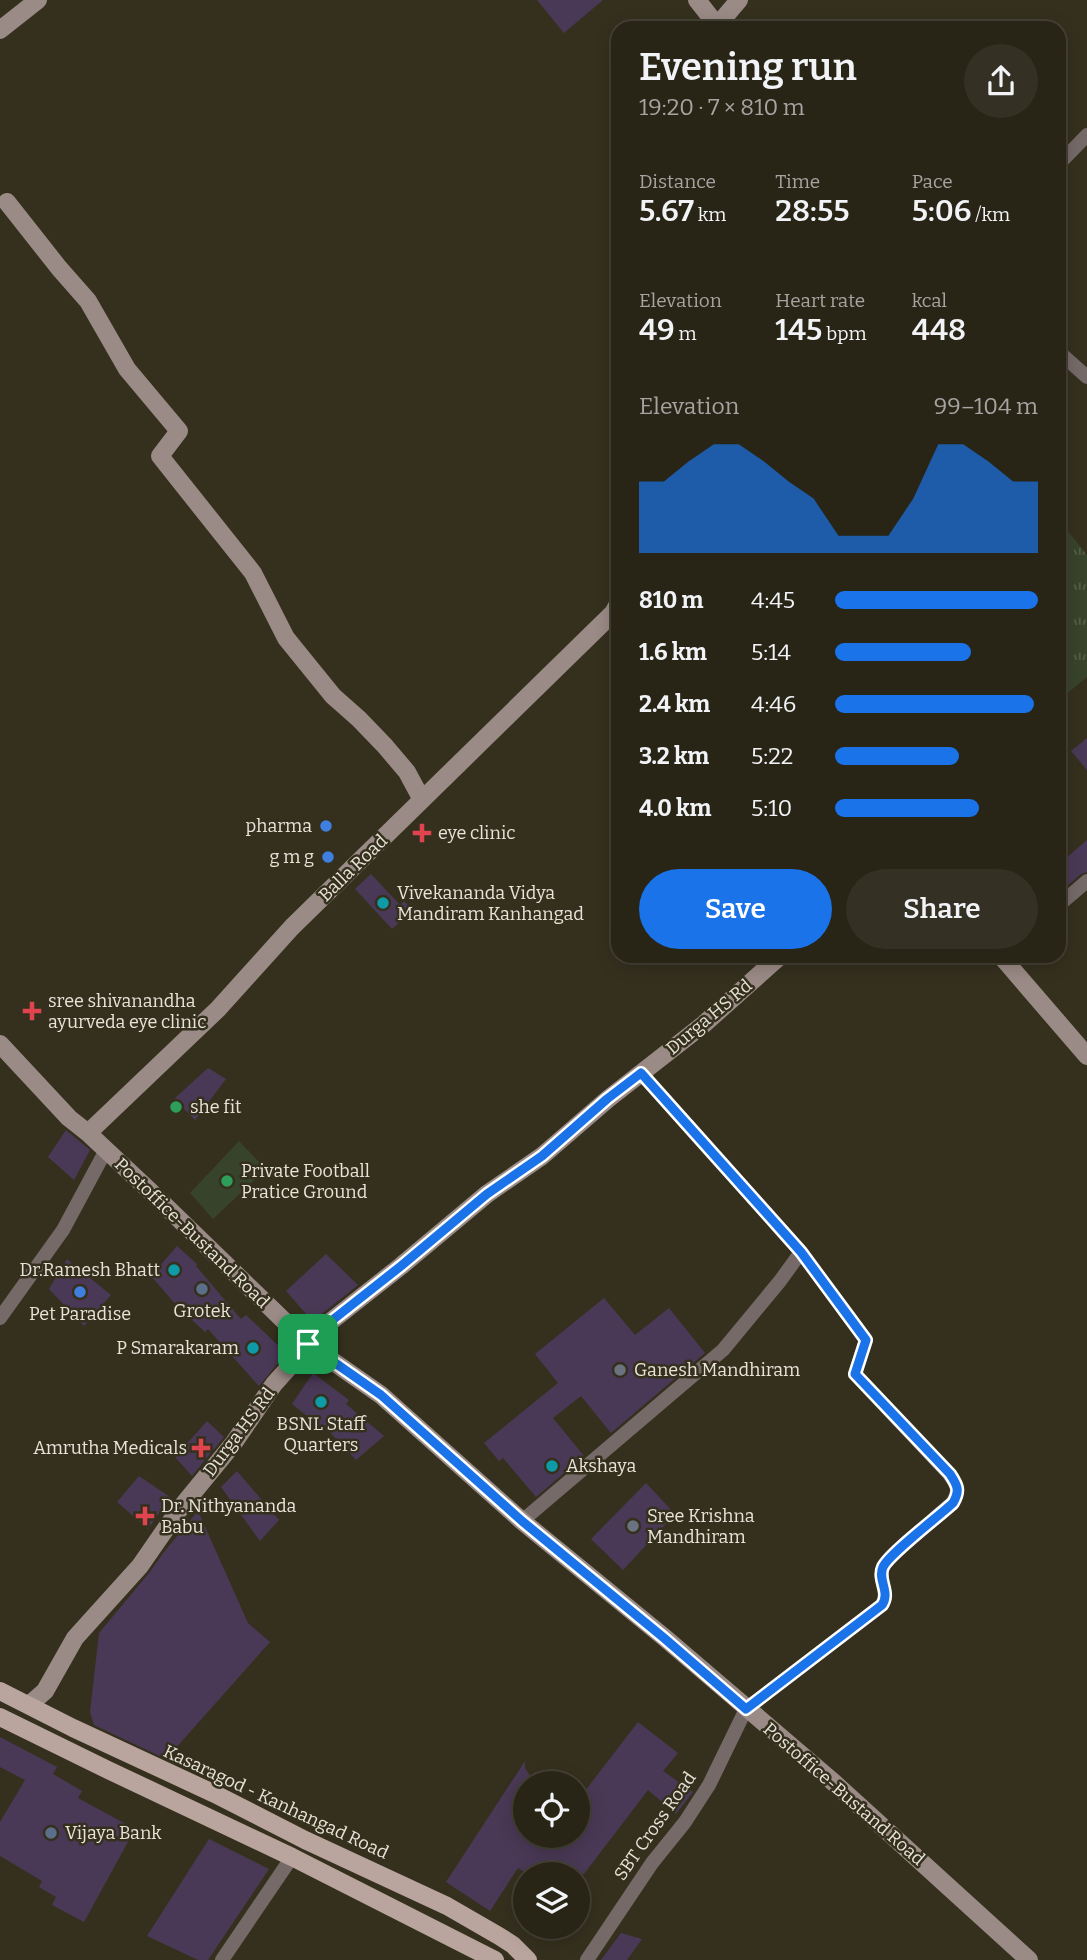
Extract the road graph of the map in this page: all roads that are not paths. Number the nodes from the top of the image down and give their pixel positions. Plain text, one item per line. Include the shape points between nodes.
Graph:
1 (38, 0) edge
2 (697, 0) edge
3 (740, 0) edge
4 (713, 21) edge
5 (723, 21) edge
6 (0, 30) edge
7 (1087, 135) edge
8 (1066, 157) edge
9 (2, 203) edge
10 (1066, 358) edge
11 (1087, 377) edge
12 (611, 616) edge
13 (422, 800) junction
14 (1087, 881) edge
15 (1066, 899) edge
16 (772, 963) edge
17 (1007, 963) edge
18 (0, 1044) edge
19 (1087, 1056) edge
20 (641, 1073) junction
21 (88, 1133) junction
22 (106, 1150) junction
23 (801, 1252) junction
24 (0, 1318) edge
25 (308, 1344) junction
26 (522, 1521) junction
27 (0, 1691) edge
28 (29, 1705) junction
29 (746, 1709) junction
30 (0, 1717) edge
31 (292, 1857) junction
32 (222, 1960) edge
33 (495, 1960) edge
34 (528, 1960) edge
35 (587, 1960) edge
36 (1028, 1960) edge

1 - 6 street
2 - 4 street
3 - 5 street
7 - 8 street
9 - 13 street via 88,301 127,369 179,431 160,456 253,573 286,638 333,696 407,772
10 - 11 street
12 - 13 street, Balla Road
13 - 21 street, Balla Road via 292,928 218,1009
14 - 15 street
16 - 20 street, Durga HS Rd
17 - 19 street
18 - 21 street, Postoffice-Bustand Road
20 - 23 street
20 - 25 street, Durga HS Rd
21 - 22 street, Postoffice-Bustand Road
22 - 24 street via 64,1230
22 - 25 street, Postoffice-Bustand Road
23 - 26 street via 723,1350
23 - 29 street via 866,1340 855,1374 950,1474 958,1493 953,1503 883,1566 886,1595 882,1605
25 - 26 street, Postoffice-Bustand Road via 381,1395
25 - 28 street, Durga HS Rd via 139,1566 75,1638 45,1692
26 - 29 street, Postoffice-Bustand Road
27 - 28 main road, Kasaragod - Kanhangad Road
28 - 34 main road, Kasaragod - Kanhangad Road via 447,1906 506,1941
29 - 35 street, SBT Cross Road via 709,1785
29 - 36 street, Postoffice-Bustand Road
30 - 31 main road
31 - 32 street
31 - 33 main road

